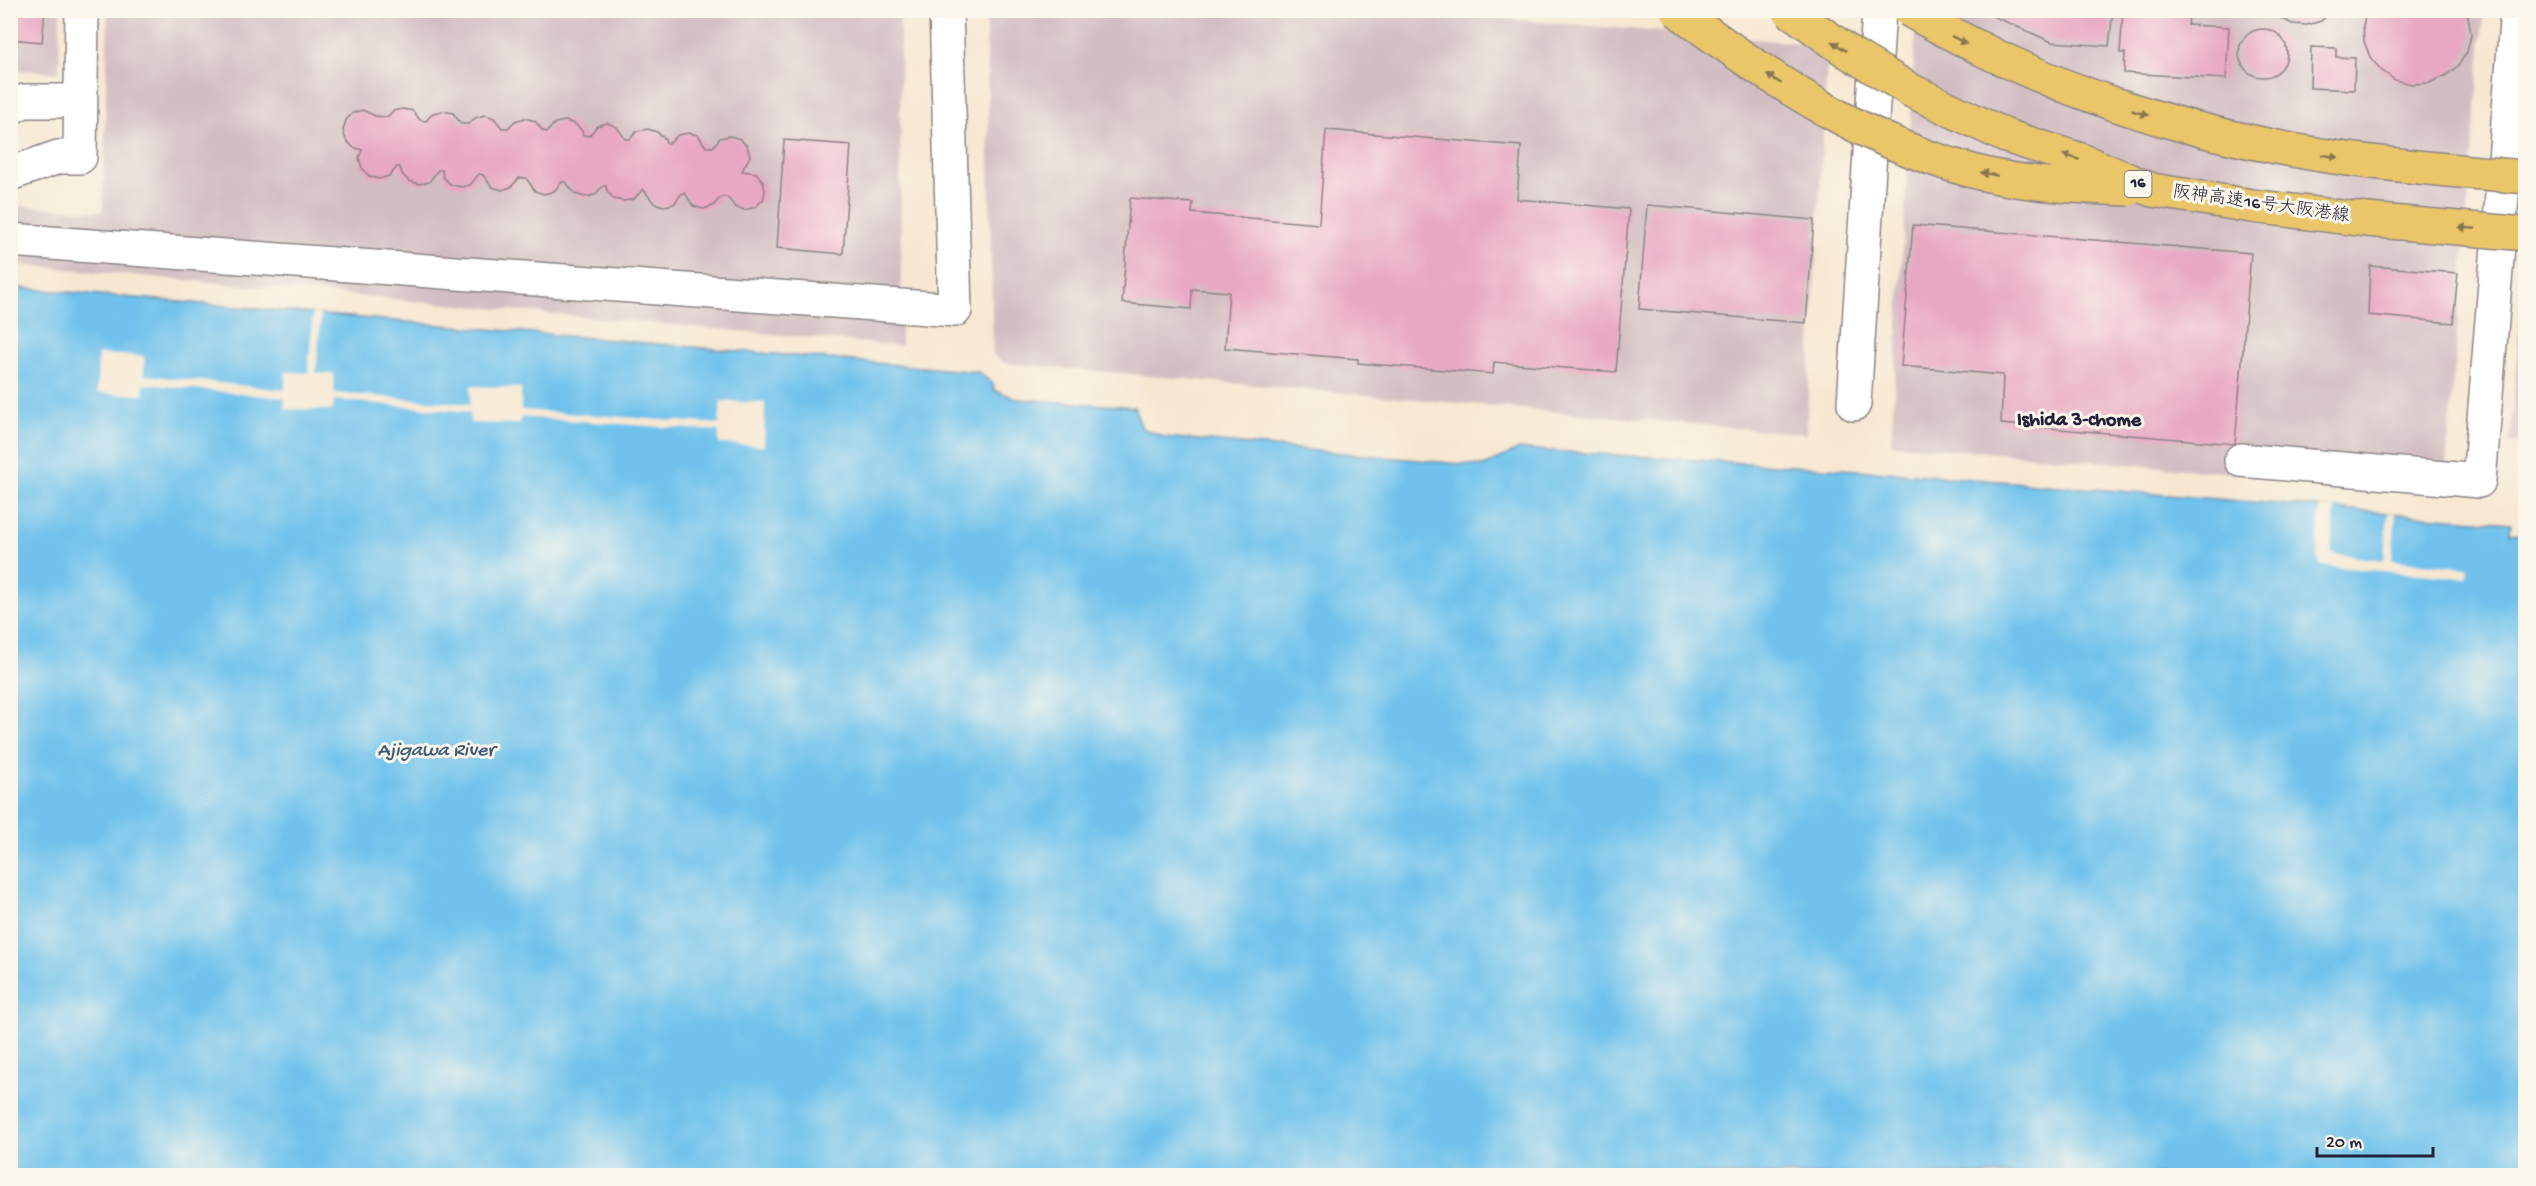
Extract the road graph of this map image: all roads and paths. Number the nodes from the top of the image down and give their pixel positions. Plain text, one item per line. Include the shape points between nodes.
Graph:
1 (82, 10) edge
2 (946, 10) edge
3 (1677, 10) edge
4 (1789, 10) edge
5 (1879, 10) edge
6 (1909, 10) edge
7 (2517, 10) edge
8 (80, 101) junction
9 (10, 108) edge
10 (10, 174) edge
11 (2526, 177) edge
12 (2152, 190) junction
13 (2526, 234) edge
14 (10, 240) edge
15 (1854, 404) dead end
16 (2241, 460) dead end

1 - 8 street
2 - 14 street via 955,310
12 -> 3 highway, bridge via 2076,187 1994,176 1888,142 1763,73
12 -> 4 highway, 阪神高速16号大阪港線 / 16, bridge via 2081,160 2006,136 1912,91
5 - 15 street
6 -> 11 highway, bridge via 1999,60 2054,84 2183,125 2326,156
7 - 16 street via 2479,480
8 - 9 street via 24,100
8 - 10 street via 81,157 58,157
13 -> 12 highway, 阪神高速16号大阪港線 / 16, bridge via 2367,220

